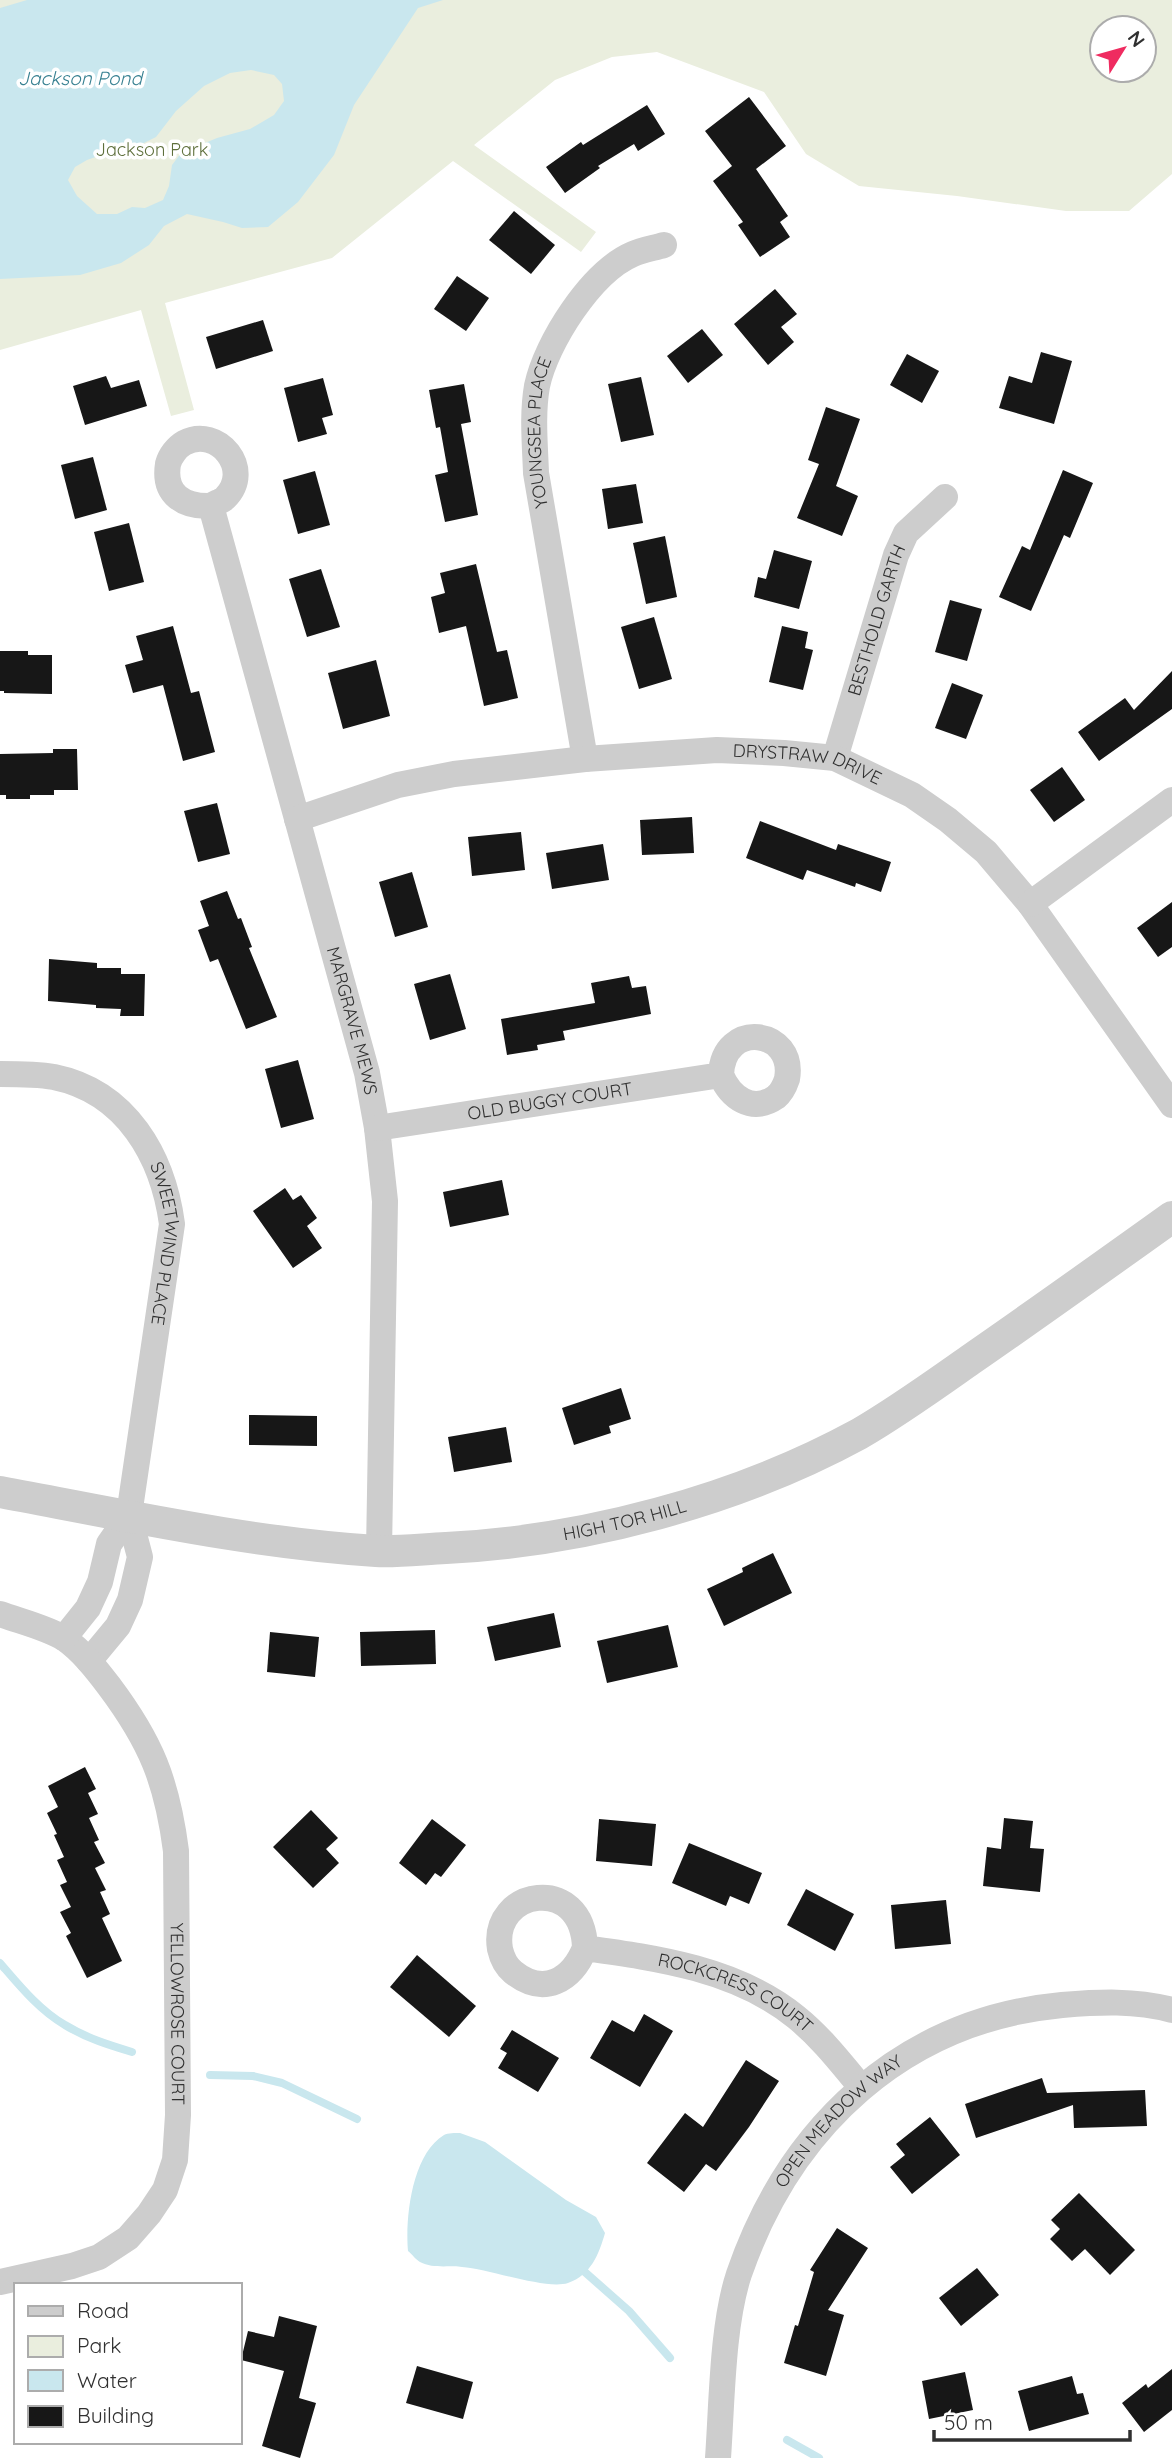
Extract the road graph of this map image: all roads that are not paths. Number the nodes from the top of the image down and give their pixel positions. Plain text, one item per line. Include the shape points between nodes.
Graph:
1 (664, 245) dead end
2 (944, 497) dead end
3 (211, 506) dead end
4 (835, 758) junction
5 (584, 759) junction
6 (1172, 800) edge
7 (297, 819) junction
8 (1030, 904) junction
9 (0, 1074) edge
10 (721, 1075) dead end
11 (1172, 1105) edge
12 (377, 1128) junction
13 (1172, 1217) edge
14 (0, 1492) edge
15 (129, 1515) junction
16 (379, 1551) junction
17 (0, 1614) edge
18 (64, 1638) junction
19 (89, 1661) junction
20 (585, 1948) dead end
21 (1172, 2010) edge
22 (861, 2087) junction
23 (0, 2282) edge
24 (718, 2458) edge

1 - 5 street, YOUNGSEA PLACE via 633,254 590,286 564,324 537,385 536,473
2 - 4 street, BESTHOLD GARTH via 906,533 896,555
3 - 7 street, MARGRAVE MEWS
4 - 5 street, DRYSTRAW DRIVE via 717,750
4 - 8 street, DRYSTRAW DRIVE via 912,794 948,820 986,852
5 - 7 street, DRYSTRAW DRIVE via 398,785
6 - 8 street
7 - 12 street, MARGRAVE MEWS via 367,1073
8 - 11 street, DRYSTRAW DRIVE
9 - 15 street, SWEETWIND PLACE via 55,1077 108,1101 148,1145 168,1197 172,1224
10 - 12 street, OLD BUGGY COURT
12 - 16 street, MARGRAVE MEWS via 385,1201
13 - 16 street, HIGH TOR HILL via 914,1399 858,1434 793,1465 702,1500 555,1538
14 - 15 street, HIGH TOR HILL
15 - 16 street, HIGH TOR HILL via 278,1541
15 - 18 street via 109,1544 88,1608
15 - 19 street via 140,1557 130,1600 118,1626
17 - 18 street
18 - 19 street, YELLOWROSE COURT
19 - 23 street, YELLOWROSE COURT via 147,1744 170,1809 177,1875 175,2160 165,2190 128,2238 99,2258
20 - 22 street, ROCKCRESS COURT via 648,1957 717,1975 762,1994 821,2040
21 - 22 street, OPEN MEADOW WAY via 1114,2001 1033,2008 990,2018 948,2034
22 - 24 street, OPEN MEADOW WAY via 828,2119 774,2194 738,2277

